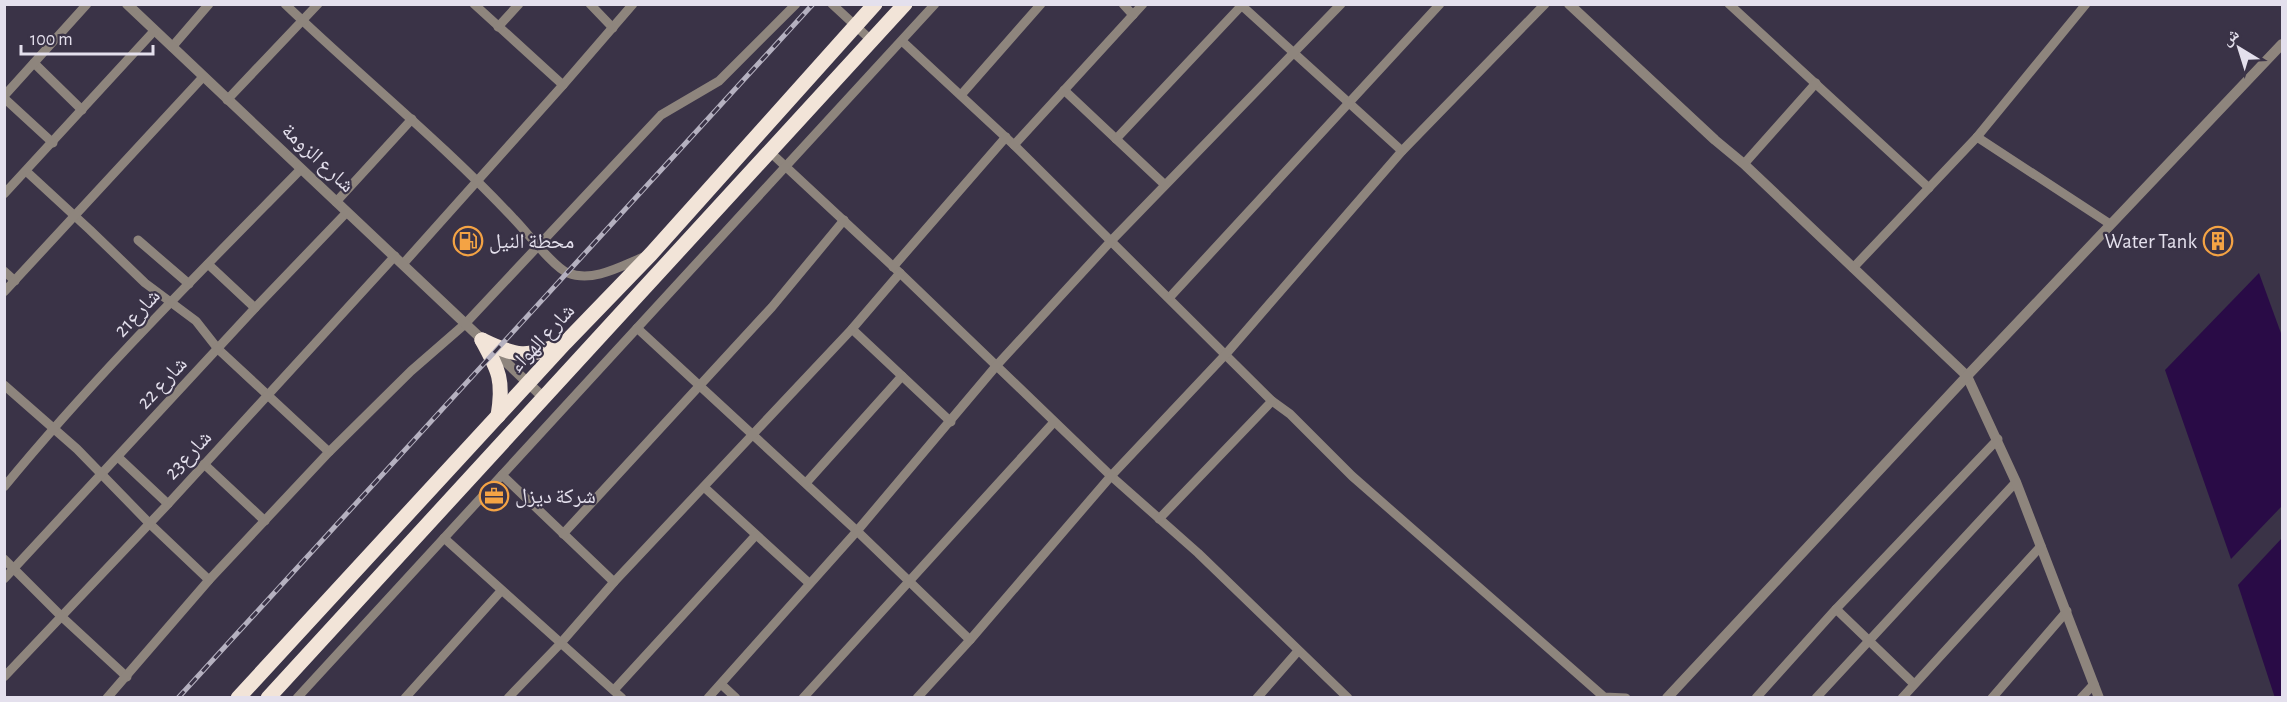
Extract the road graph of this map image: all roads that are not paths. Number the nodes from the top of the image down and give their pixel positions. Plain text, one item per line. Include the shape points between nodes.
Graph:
1 (87, 4) edge
2 (127, 4) edge
3 (209, 4) edge
4 (285, 4) edge
5 (318, 4) edge
6 (474, 4) edge
7 (519, 4) edge
8 (590, 4) edge
9 (633, 4) edge
10 (796, 4) edge
11 (832, 4) edge
12 (875, 4) edge
13 (905, 4) edge
14 (935, 4) edge
15 (1041, 4) edge
16 (1123, 4) edge
17 (1143, 4) edge
18 (1341, 4) edge
19 (1440, 4) edge
20 (1545, 4) edge
21 (1569, 4) edge
22 (1729, 4) edge
23 (2086, 4) edge
24 (1242, 5) edge
25 (1133, 15) junction
26 (302, 21) junction
27 (498, 27) junction
28 (855, 27) junction
29 (613, 28) junction
30 (154, 31) junction
31 (872, 41) junction
32 (902, 41) junction
33 (2283, 44) edge
34 (172, 47) junction
35 (1293, 54) junction
36 (34, 63) junction
37 (203, 77) junction
38 (1816, 83) junction
39 (563, 85) junction
40 (1064, 90) junction
41 (961, 95) junction
42 (4, 97) edge
43 (227, 100) junction
44 (1348, 103) junction
45 (82, 110) junction
46 (411, 119) junction
47 (1006, 137) junction
48 (1977, 137) junction
49 (1116, 139) junction
50 (53, 143) junction
51 (1014, 145) junction
52 (1402, 151) junction
53 (770, 152) junction
54 (1744, 164) junction
55 (786, 166) junction
56 (301, 169) junction
57 (26, 171) junction
58 (478, 180) junction
59 (1165, 185) junction
60 (1929, 188) junction
61 (4, 194) edge
62 (336, 202) junction
63 (347, 212) junction
64 (74, 215) junction
65 (844, 220) junction
66 (2110, 224) junction
67 (138, 240) dead end
68 (1111, 241) junction
69 (540, 247) junction
70 (651, 254) junction
71 (399, 260) junction
72 (208, 264) junction
73 (1853, 268) junction
74 (897, 270) junction
75 (4, 271) edge
76 (15, 281) junction
77 (189, 284) junction
78 (4, 292) edge
79 (1170, 297) junction
80 (170, 303) junction
81 (255, 308) junction
82 (465, 324) junction
83 (637, 328) junction
84 (852, 329) junction
85 (482, 340) junction
86 (565, 343) junction
87 (218, 349) junction
88 (1226, 354) junction
89 (997, 365) junction
90 (902, 376) junction
91 (1967, 376) junction
92 (529, 383) junction
93 (4, 385) edge
94 (701, 386) junction
95 (267, 396) junction
96 (544, 399) junction
97 (1272, 401) junction
98 (498, 416) junction
99 (951, 422) junction
100 (1054, 422) junction
101 (54, 428) junction
102 (753, 435) junction
103 (1998, 439) junction
104 (329, 452) junction
105 (118, 457) junction
106 (204, 464) junction
107 (102, 474) junction
108 (502, 475) junction
109 (1112, 476) junction
110 (2016, 482) junction
111 (806, 483) junction
112 (4, 487) edge
113 (704, 487) junction
114 (168, 504) junction
115 (1159, 519) junction
116 (265, 521) junction
117 (150, 524) junction
118 (857, 531) junction
119 (563, 534) junction
120 (756, 535) junction
121 (444, 538) junction
122 (2041, 546) junction
123 (4, 559) edge
124 (14, 568) junction
125 (4, 579) edge
126 (209, 580) junction
127 (910, 581) junction
128 (614, 582) junction
129 (809, 583) junction
130 (501, 591) junction
131 (1836, 609) junction
132 (2067, 611) junction
133 (62, 617) junction
134 (970, 640) junction
135 (1868, 640) junction
136 (560, 644) junction
137 (1298, 651) junction
138 (127, 676) junction
139 (4, 677) edge
140 (721, 684) junction
141 (1914, 684) junction
142 (2094, 684) junction
143 (614, 690) junction
144 (273, 696) edge
145 (508, 697) edge
146 (1604, 697) edge
147 (107, 698) edge
148 (238, 698) edge
149 (297, 698) edge
150 (405, 698) edge
151 (622, 698) edge
152 (708, 698) edge
153 (736, 698) edge
154 (803, 698) edge
155 (917, 698) edge
156 (1257, 698) edge
157 (1348, 698) edge
158 (1626, 698) edge
159 (1667, 698) edge
160 (1756, 698) edge
161 (1816, 698) edge
162 (1902, 698) edge
163 (1992, 698) edge
164 (2081, 698) edge
165 (2099, 698) edge

1 - 36 street
2 - 30 street, شارع الزومة
3 - 34 street
4 - 26 street
5 - 26 street
6 - 27 street
7 - 27 street
8 - 29 street
9 - 29 street, شارع23
10 - 69 street via 719,81 661,115
11 - 28 street
12 - 28 highway, شارع الهواء
13 - 31 highway, شارع الهواء
14 - 32 street
15 - 41 street
16 - 25 street
17 - 25 street
18 - 35 street
19 - 44 street
20 - 52 street
21 - 54 street
22 - 38 street
23 - 48 street
24 - 35 street
24 - 49 street
25 - 40 street
26 - 43 street
26 - 46 street
27 - 39 street
28 - 31 street
28 - 70 highway, شارع الهواء
29 - 39 street, شارع23
30 - 34 street, شارع الزومة
30 - 45 street
31 - 53 highway, شارع الهواء
32 - 41 street
32 - 55 street
33 - 66 street
34 - 37 street, شارع الزومة
35 - 44 street
35 - 59 street
36 - 42 street
36 - 45 street
37 - 43 street, شارع الزومة
37 - 64 street
38 - 54 street
38 - 60 street
39 - 58 street, شارع23
40 - 49 street
40 - 51 street
41 - 47 street
42 - 50 street
43 - 56 street, شارع الزومة
44 - 52 street
44 - 79 street
45 - 50 street
46 - 58 street
46 - 62 street
47 - 51 street
47 - 74 street
48 - 60 street
48 - 66 street
49 - 59 street
50 - 57 street
51 - 68 street
52 - 88 street
53 - 55 street
53 - 96 highway, شارع الهواء
54 - 73 street
55 - 65 street
55 - 83 street
56 - 62 street, شارع الزومة
56 - 72 street, شارع21
57 - 61 street
57 - 64 street
58 - 69 street
58 - 71 street, شارع23
59 - 68 street
60 - 73 street
62 - 63 street, شارع الزومة
63 - 71 street, شارع الزومة
63 - 81 street, شارع 22
64 - 76 street
64 - 80 street
65 - 74 street
65 - 94 street
66 - 91 street
67 - 77 street
68 - 79 street
68 - 89 street
69 - 70 street via 566,273 576,275 611,271
69 - 82 street
70 - 86 highway, شارع الهواء
71 - 82 street, شارع الزومة
71 - 95 street, شارع23
72 - 77 street, شارع21
72 - 81 street
73 - 91 street
74 - 84 street
74 - 89 street
75 - 76 street
76 - 78 street
77 - 80 street, شارع21
79 - 88 street
80 - 87 street via 196,321
80 - 101 street, شارع21
81 - 87 street, شارع 22
82 - 85 street, شارع الزومة
82 - 104 street
83 - 94 street
83 - 108 street
84 - 90 street
84 - 102 street
85 - 86 highway via 522,355
85 - 92 street, شارع الزومة
85 - 98 highway via 501,380
86 - 92 highway, شارع الهواء
87 - 95 street
87 - 105 street, شارع 22
88 - 97 street
88 - 109 street
89 - 99 street
89 - 100 street
90 - 99 street
90 - 111 street
91 - 103 street
91 - 159 street
92 - 96 street, شارع الزومة
92 - 98 highway, شارع الهواء
93 - 101 street
94 - 102 street
94 - 119 street
95 - 104 street
95 - 106 street, شارع23
96 - 144 highway, شارع الهواء
97 - 115 street
97 - 146 street
98 - 148 highway, شارع الهواء
99 - 118 street
100 - 109 street
100 - 127 street
101 - 107 street
101 - 112 street, شارع21
102 - 111 street
102 - 113 street
103 - 110 street
103 - 131 street
104 - 116 street
105 - 107 street, شارع 22
105 - 114 street
106 - 114 street, شارع23
106 - 116 street
107 - 117 street
107 - 124 street, شارع 22
108 - 119 street
108 - 121 street
109 - 115 street
109 - 134 street
110 - 122 street
110 - 135 street
111 - 118 street
113 - 120 street
113 - 128 street
114 - 117 street, شارع23
115 - 137 street
116 - 126 street
117 - 126 street
117 - 133 street, شارع23
118 - 127 street
118 - 129 street
119 - 128 street
120 - 129 street
120 - 143 street
121 - 130 street
121 - 149 street
122 - 132 street
122 - 141 street
123 - 124 street
124 - 125 street, شارع 22
124 - 133 street
126 - 138 street
127 - 134 street
127 - 154 street
128 - 136 street
129 - 140 street
130 - 136 street
130 - 150 street
131 - 135 street
131 - 160 street
132 - 142 street
132 - 163 street
133 - 138 street
133 - 139 street, شارع23
134 - 155 street
135 - 141 street
135 - 161 street
136 - 143 street
136 - 145 street
137 - 156 street
137 - 157 street
138 - 147 street
140 - 152 street
140 - 153 street
141 - 162 street
142 - 164 street
142 - 165 street
143 - 151 street
146 - 158 street

